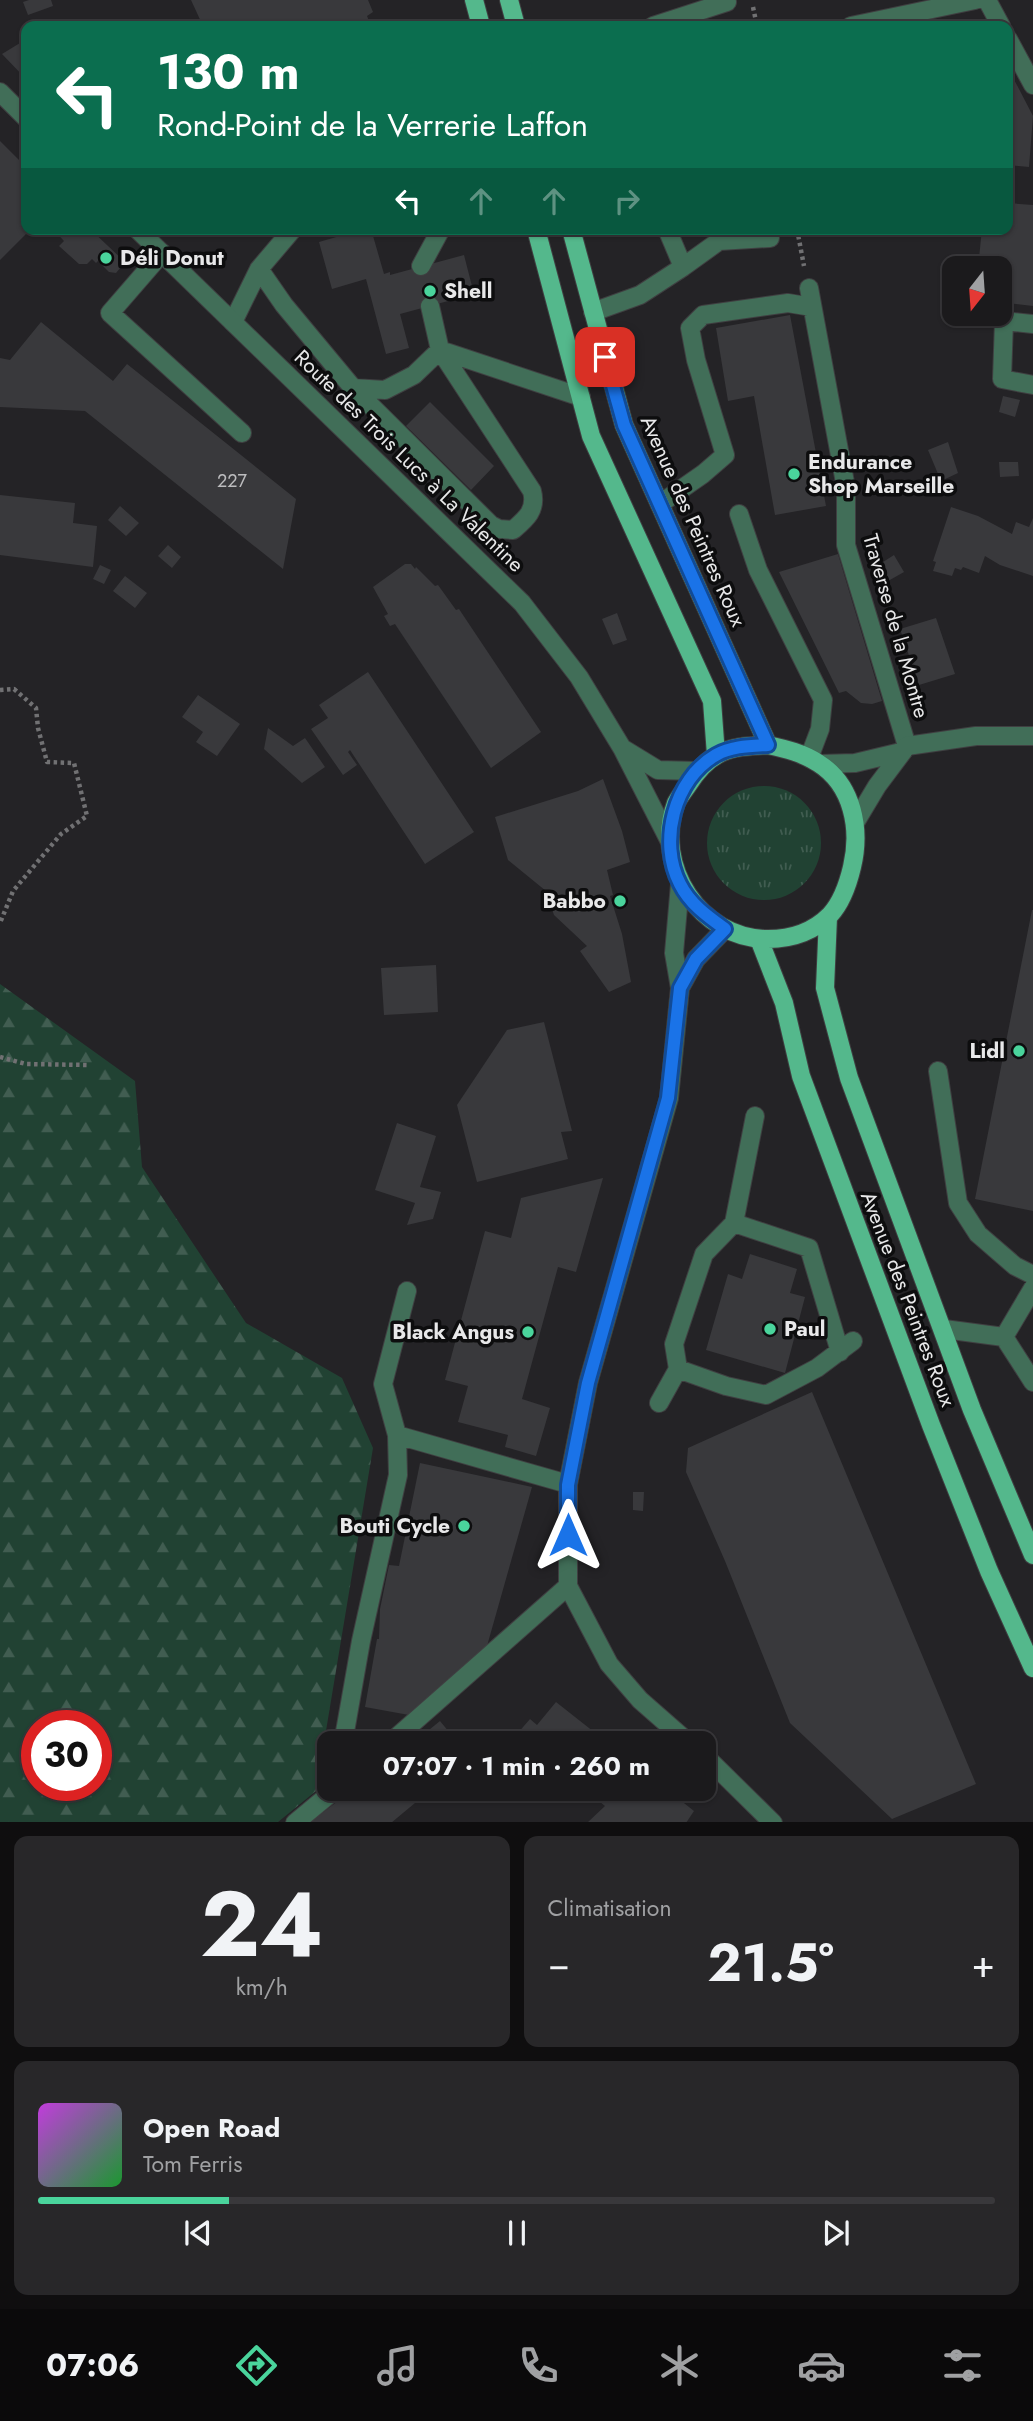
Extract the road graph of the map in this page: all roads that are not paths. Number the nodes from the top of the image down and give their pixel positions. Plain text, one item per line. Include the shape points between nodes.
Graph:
1 (474, 0) edge
2 (509, 0) edge
3 (975, 0) edge
4 (987, 0) edge
5 (727, 2) dead end
6 (480, 21) edge
7 (515, 21) edge
8 (668, 21) edge
9 (875, 21) edge
10 (998, 21) edge
11 (1013, 48) edge
12 (1033, 85) edge
13 (0, 92) edge
14 (21, 113) edge
15 (143, 235) edge
16 (288, 235) edge
17 (438, 235) edge
18 (538, 235) edge
19 (573, 235) edge
20 (670, 235) edge
21 (770, 238) dead end
22 (162, 253) junction
23 (421, 266) dead end
24 (683, 267) junction
25 (259, 269) junction
26 (808, 288) road end
27 (430, 306) dead end
28 (812, 307) junction
29 (593, 312) junction
30 (233, 322) junction
31 (1033, 324) edge
32 (440, 350) junction
33 (1033, 385) edge
34 (353, 388) junction
35 (581, 397) junction
36 (242, 433) dead end
37 (660, 504) junction
38 (739, 514) dead end
39 (1033, 736) edge
40 (768, 745) junction
41 (622, 748) junction
42 (904, 749) junction
43 (716, 755) junction
44 (814, 761) junction
45 (697, 771) junction
46 (856, 821) junction
47 (669, 840) junction
48 (680, 884) junction
49 (828, 917) junction
50 (725, 929) junction
51 (759, 939) junction
52 (680, 988) junction
53 (938, 1071) dead end
54 (755, 1116) dead end
55 (734, 1223) junction
56 (1033, 1275) edge
57 (1033, 1288) edge
58 (407, 1291) dead end
59 (944, 1329) junction
60 (1004, 1337) junction
61 (678, 1369) junction
62 (1033, 1382) edge
63 (659, 1403) dead end
64 (397, 1435) junction
65 (568, 1485) junction
66 (1033, 1555) edge
67 (568, 1586) junction
68 (1033, 1668) edge
69 (345, 1731) edge
70 (404, 1731) edge
71 (675, 1731) edge
72 (716, 1767) edge
73 (321, 1801) edge
74 (295, 1822) edge
75 (773, 1822) edge

1 - 6 main road
2 - 7 main road
3 - 9 street
4 - 10 street
5 - 8 street
11 - 12 street
13 - 14 street
15 - 22 street, Route des Trois Lucs à La Valentine
16 - 25 street
17 - 23 street
18 - 35 main road
19 - 29 main road, Avenue des Peintres Roux
20 - 24 street
21 - 24 street via 719,241
22 - 30 street, Route des Trois Lucs à La Valentine
22 - 36 street via 110,313
24 - 29 street via 640,295
25 - 30 street
25 - 34 street
26 - 28 street, Traverse de la Montre
27 - 32 street
28 - 37 street via 789,303 704,315 690,328 725,455
28 - 42 street, Traverse de la Montre via 846,488 846,545
29 - 37 main road, Avenue des Peintres Roux via 624,425
30 - 41 street, Route des Trois Lucs à La Valentine via 522,604 579,677
31 - 33 street via 1004,321 1002,379
32 - 34 street via 414,375 384,390
32 - 34 street via 532,491 530,516 513,530 491,525
32 - 35 street
35 - 43 main road via 591,436 712,701
37 - 40 main road, Avenue des Peintres Roux
38 - 44 street via 758,570 823,700
39 - 42 street via 976,736
40 - 43 main road via 742,746
40 - 44 main road
41 - 45 street, Route des Trois Lucs à La Valentine via 658,770
41 - 47 street, Route des Trois Lucs à La Valentine
42 - 44 street via 855,763
42 - 46 street
43 - 45 main road
44 - 46 main road via 836,780
45 - 47 main road via 676,803
46 - 49 main road via 850,877
47 - 48 main road
48 - 50 main road via 699,910
48 - 52 street via 674,953
49 - 51 main road via 806,933
49 - 59 main road, Avenue des Peintres Roux via 825,988 849,1078
50 - 51 main road
50 - 52 street via 696,959
51 - 68 main road, Avenue des Peintres Roux via 784,1003 801,1076 932,1426
52 - 65 street via 668,1098 588,1383
53 - 56 street via 958,1203 978,1234 1015,1266
54 - 55 street
55 - 61 street via 704,1254 674,1344
55 - 61 street via 809,1248 847,1346 766,1395
57 - 60 street
58 - 64 street via 383,1384
59 - 60 street
59 - 66 main road, Avenue des Peintres Roux via 972,1410
60 - 62 street
61 - 63 street
64 - 65 street
64 - 69 street via 398,1475
65 - 67 street
67 - 70 street
67 - 71 street via 609,1664
72 - 75 street
73 - 74 street

